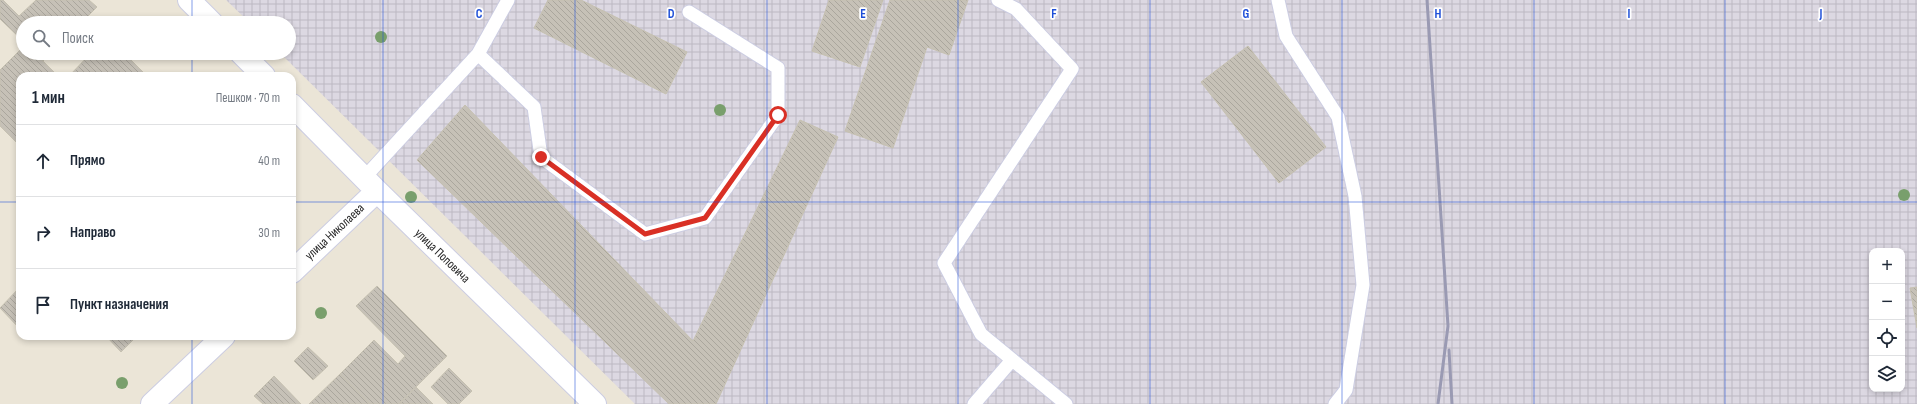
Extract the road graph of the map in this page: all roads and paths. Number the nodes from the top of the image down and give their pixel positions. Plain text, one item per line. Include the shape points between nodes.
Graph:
1 (189, 0) edge
2 (508, 0) edge
3 (998, 0) edge
4 (1278, 0) edge
5 (689, 12) dead end
6 (205, 16) edge
7 (478, 54) junction
8 (248, 60) edge
9 (260, 72) edge
10 (296, 109) edge
11 (370, 185) junction
12 (296, 268) edge
13 (220, 340) edge
14 (1012, 360) junction
15 (152, 404) edge
16 (595, 404) edge
17 (974, 404) edge
18 (1066, 404) edge
19 (1335, 404) edge

1 - 6 street
2 - 7 lane
3 - 14 lane via 1016,9 1072,69 944,263 981,334
4 - 19 lane via 1286,36 1338,117 1355,196 1363,285 1346,390
5 - 7 lane via 778,68 778,115 705,218 645,234 541,157 534,107
7 - 11 lane
8 - 9 street
10 - 11 street, улица Поповича
11 - 12 street, улица Николаева
11 - 16 street, улица Поповича
13 - 15 street
14 - 17 lane
14 - 18 lane

